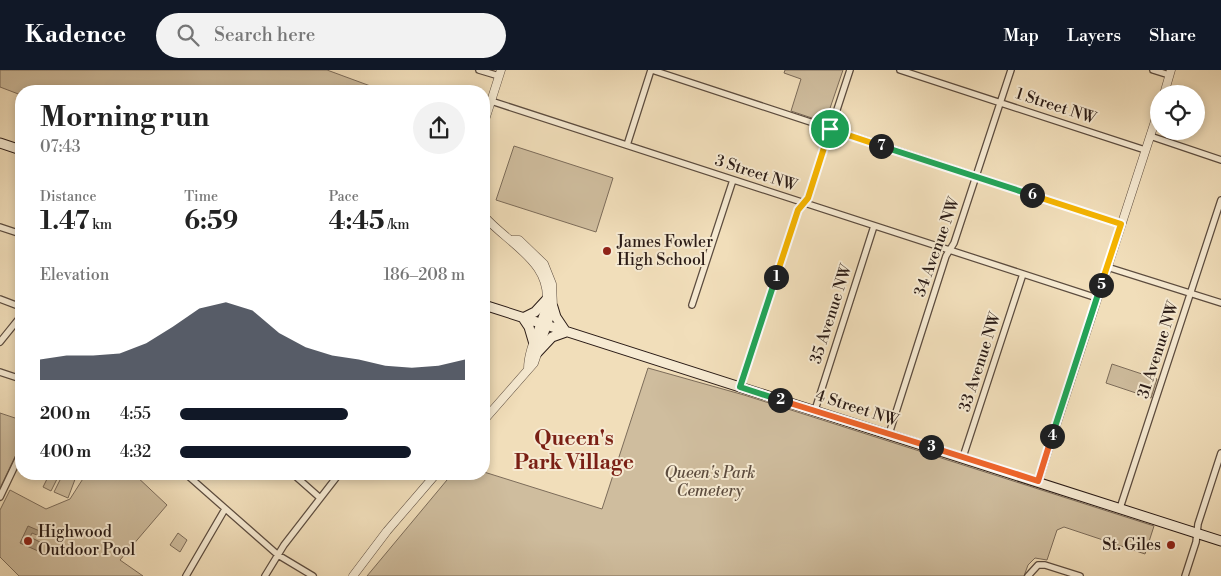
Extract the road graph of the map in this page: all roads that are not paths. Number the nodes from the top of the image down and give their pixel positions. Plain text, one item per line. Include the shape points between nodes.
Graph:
1 (479, 70) edge
2 (652, 70) edge
3 (850, 70) edge
4 (900, 70) edge
5 (1011, 70) edge
6 (1152, 70) edge
7 (500, 73) edge
8 (1170, 73) edge
9 (491, 101) junction
10 (1000, 102) junction
11 (490, 104) edge
12 (830, 129) junction
13 (1150, 136) edge
14 (1162, 140) edge
15 (0, 142) edge
16 (627, 145) junction
17 (15, 148) edge
18 (1146, 150) junction
19 (1221, 160) edge
20 (976, 177) junction
21 (733, 180) junction
22 (1221, 200) edge
23 (803, 203) junction
24 (490, 221) edge
25 (1121, 224) junction
26 (874, 226) junction
27 (0, 227) edge
28 (15, 232) edge
29 (950, 250) junction
30 (1107, 267) junction
31 (1023, 274) junction
32 (1191, 294) junction
33 (1097, 298) junction
34 (0, 299) edge
35 (550, 303) junction
36 (1221, 304) edge
37 (15, 305) edge
38 (692, 305) dead end
39 (490, 307) edge
40 (523, 318) junction
41 (15, 323) edge
42 (543, 325) junction
43 (566, 332) junction
44 (0, 342) edge
45 (536, 348) junction
46 (0, 372) edge
47 (15, 377) edge
48 (740, 387) junction
49 (815, 410) junction
50 (490, 413) edge
51 (889, 434) junction
52 (1221, 454) edge
53 (963, 457) junction
54 (15, 466) edge
55 (193, 480) edge
56 (300, 480) edge
57 (334, 480) edge
58 (431, 480) edge
59 (1038, 481) junction
60 (0, 497) edge
61 (319, 497) junction
62 (1120, 508) junction
63 (225, 509) junction
64 (1197, 533) junction
65 (1221, 541) edge
66 (278, 555) junction
67 (186, 576) edge
68 (265, 576) edge
69 (312, 576) edge
70 (353, 576) edge
71 (1028, 576) edge
72 (1080, 576) edge
73 (1185, 576) edge

1 - 7 street
2 - 12 street
2 - 16 street
3 - 12 street
4 - 10 street, 1 Street NW
5 - 10 street, 34 Avenue NW
6 - 8 street
7 - 9 street
9 - 11 street
9 - 16 street, 3 Street NW
10 - 18 street, 1 Street NW
10 - 20 street, 34 Avenue NW
12 - 20 street
12 - 23 street via 808,198
13 - 18 street
14 - 19 street
15 - 17 main road
16 - 21 street, 3 Street NW
18 - 25 street
20 - 25 street
20 - 29 street, 34 Avenue NW
21 - 23 street, 3 Street NW
21 - 38 street
22 - 32 street, 31 Avenue NW
23 - 26 street, 3 Street NW
23 - 48 street
24 - 35 street via 539,267
25 - 30 street
26 - 29 street, 3 Street NW
26 - 49 street, 35 Avenue NW
27 - 28 street
29 - 31 street, 3 Street NW
29 - 51 street, 34 Avenue NW
30 - 32 street
30 - 33 street
31 - 33 street, 3 Street NW
31 - 53 street, 33 Avenue NW
32 - 36 street
32 - 62 street, 31 Avenue NW
33 - 59 street
34 - 37 street
35 - 40 main road
35 - 42 street
35 - 43 main road
39 - 40 main road, 4 Street NW
40 - 42 main road, 4 Street NW
40 - 45 main road
41 - 44 street
42 - 43 main road, 4 Street NW
42 - 45 street
43 - 45 main road
43 - 48 main road, 4 Street NW
45 - 50 street via 534,363
46 - 47 street
48 - 49 main road, 4 Street NW
49 - 51 main road, 4 Street NW
51 - 53 main road, 4 Street NW
52 - 64 street
53 - 59 main road, 4 Street NW
54 - 60 street
55 - 63 street
56 - 61 street
57 - 61 street
58 - 70 street
59 - 62 main road, 4 Street NW
61 - 66 street
62 - 64 main road, 4 Street NW
63 - 66 street
63 - 67 street
64 - 65 main road, 4 Street NW
64 - 73 street
66 - 68 street
66 - 69 street
71 - 72 street via 1038,565

